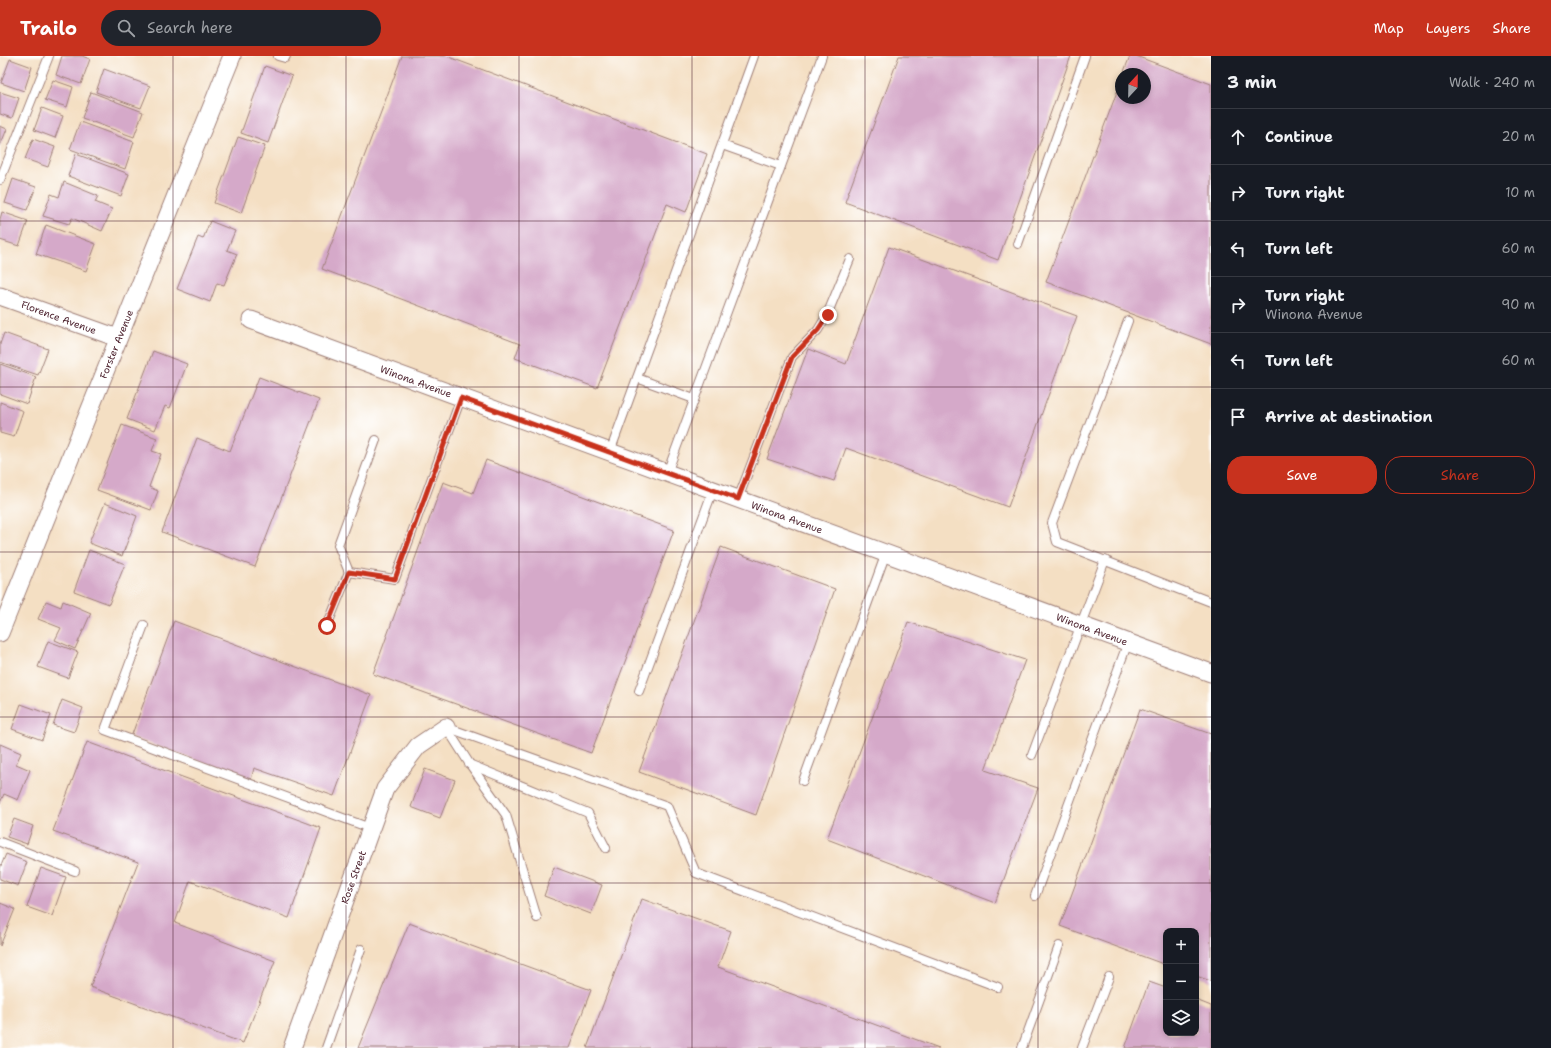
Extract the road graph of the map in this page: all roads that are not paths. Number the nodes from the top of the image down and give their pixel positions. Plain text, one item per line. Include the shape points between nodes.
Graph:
1 (49, 56) edge
2 (232, 56) edge
3 (278, 56) edge
4 (286, 56) edge
5 (754, 56) edge
6 (822, 56) edge
7 (1085, 56) edge
8 (722, 145) junction
9 (781, 166) junction
10 (0, 180) edge
11 (1018, 244) dead end
12 (850, 259) dead end
13 (0, 296) edge
14 (251, 320) dead end
15 (1128, 321) dead end
16 (118, 338) junction
17 (637, 378) junction
18 (461, 398) junction
19 (694, 399) junction
20 (376, 440) dead end
21 (610, 452) junction
22 (667, 473) junction
23 (713, 490) junction
24 (738, 499) junction
25 (886, 553) junction
26 (1105, 560) junction
27 (349, 572) junction
28 (1211, 602) edge
29 (1080, 624) junction
30 (144, 625) dead end
31 (327, 626) dead end
32 (0, 632) edge
33 (1128, 642) junction
34 (1210, 669) edge
35 (639, 691) dead end
36 (446, 727) junction
37 (1032, 755) dead end
38 (469, 763) junction
39 (803, 781) dead end
40 (370, 828) junction
41 (0, 842) edge
42 (606, 848) dead end
43 (75, 871) dead end
44 (1035, 896) dead end
45 (537, 918) dead end
46 (1059, 946) dead end
47 (361, 949) dead end
48 (1109, 977) dead end
49 (998, 987) dead end
50 (292, 1048) edge
51 (326, 1048) edge
52 (1022, 1048) edge
53 (1082, 1048) edge

1 - 10 lane
2 - 16 street, Forster Avenue
3 - 4 lane
5 - 8 lane
6 - 9 lane
7 - 11 lane
8 - 9 lane
8 - 17 lane
9 - 19 lane
12 - 24 lane via 828,315 818,330 792,357
13 - 16 street, Florence Avenue
14 - 18 street, Winona Avenue
15 - 26 lane via 1052,523 1057,542
16 - 32 street, Forster Avenue
17 - 19 lane
17 - 21 lane
18 - 21 street, Winona Avenue
18 - 27 lane via 395,579
19 - 22 lane
20 - 27 lane via 338,546
21 - 22 street, Winona Avenue
22 - 23 street, Winona Avenue
23 - 24 street, Winona Avenue
23 - 35 lane
24 - 25 street, Winona Avenue
25 - 29 street, Winona Avenue
25 - 39 lane
26 - 28 lane
26 - 29 lane
27 - 31 lane
29 - 33 street, Winona Avenue
29 - 37 lane
30 - 40 lane via 105,730
33 - 34 street, Winona Avenue
33 - 44 lane
36 - 38 lane
36 - 40 street, Rose Street via 418,746 384,789
36 - 49 lane via 667,806 696,873
38 - 42 lane via 588,813
38 - 45 lane via 506,815
40 - 50 street, Rose Street
41 - 43 lane
46 - 52 lane
47 - 51 lane
48 - 53 lane

